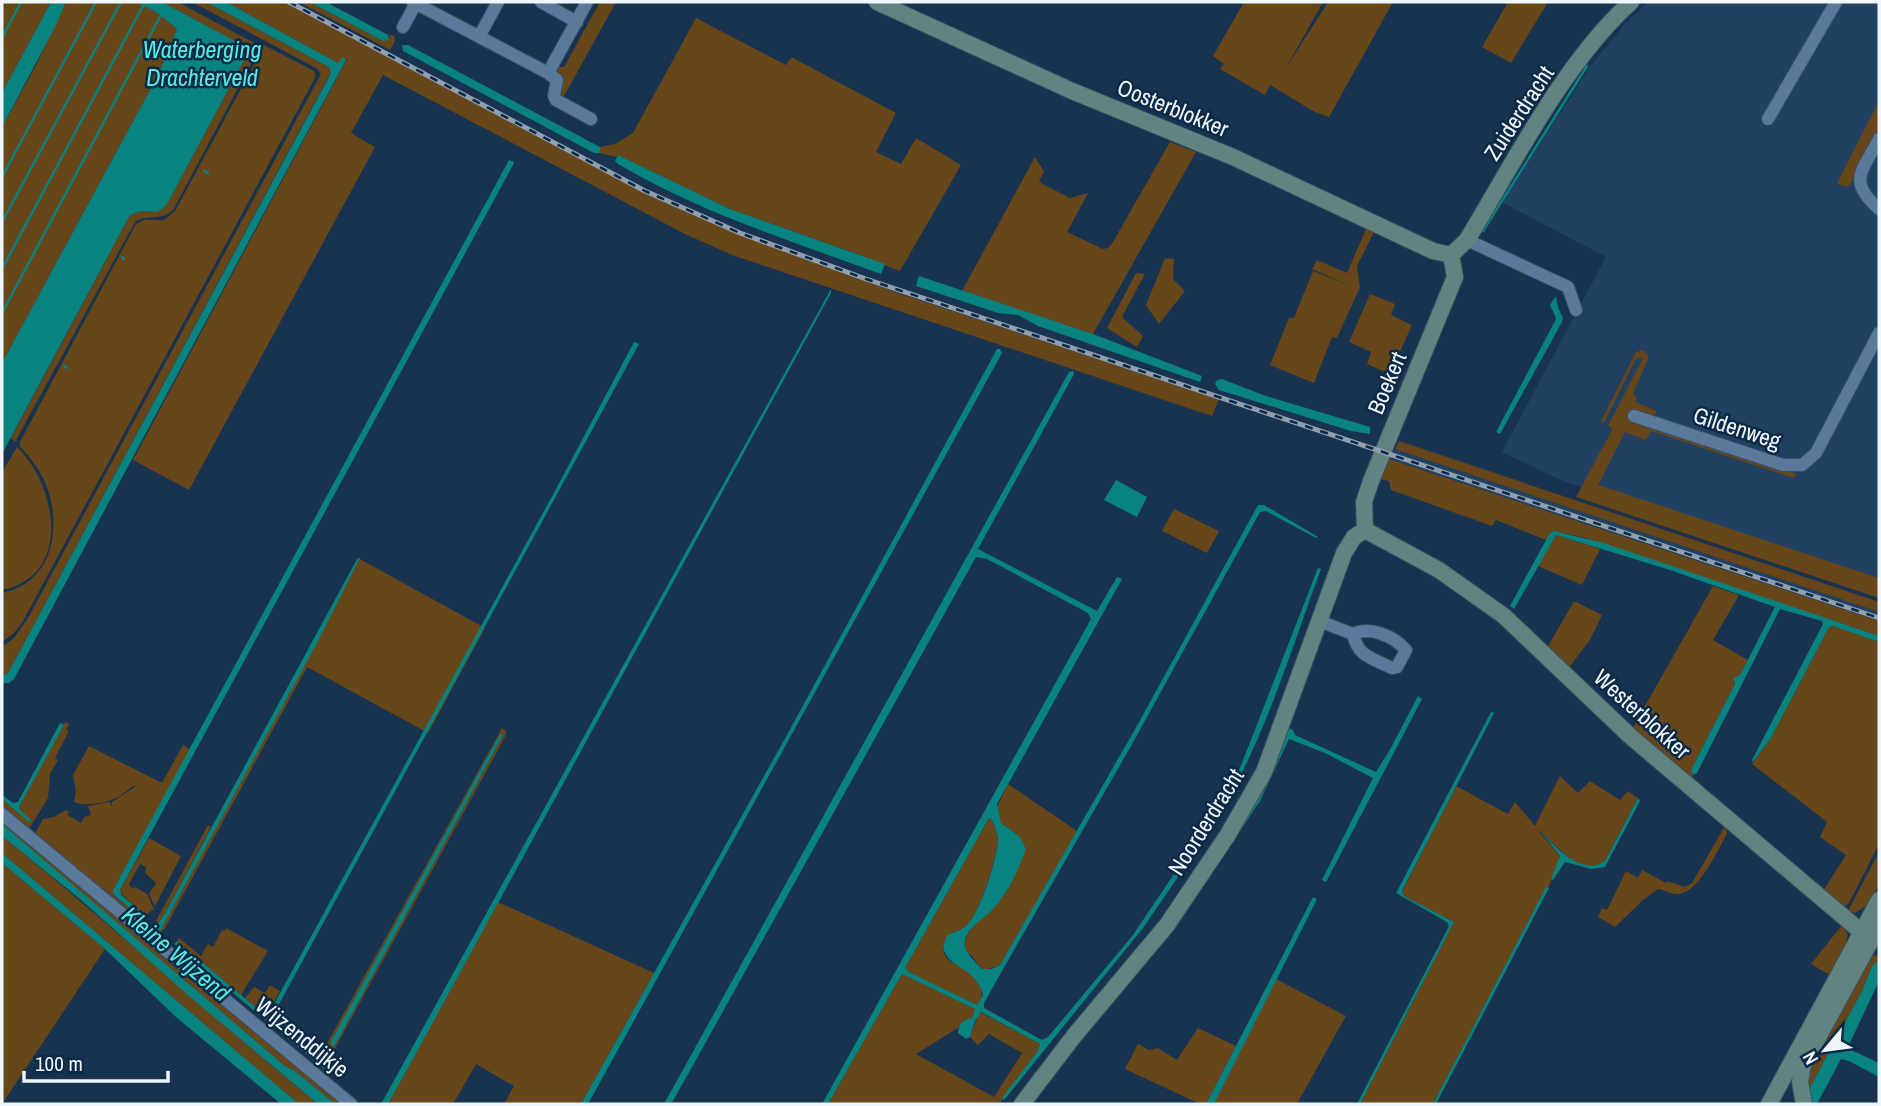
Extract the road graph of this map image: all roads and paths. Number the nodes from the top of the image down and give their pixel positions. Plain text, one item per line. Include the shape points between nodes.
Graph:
1 (415, 2) edge
2 (498, 2) edge
3 (541, 2) edge
4 (587, 2) edge
5 (877, 2) edge
6 (1631, 2) edge
7 (1836, 2) edge
8 (577, 22) junction
9 (403, 27) dead end
10 (480, 35) junction
11 (548, 73) junction
12 (591, 119) dead end
13 (1768, 119) dead end
14 (1879, 139) edge
15 (1879, 209) edge
16 (1467, 240) junction
17 (1451, 255) junction
18 (1576, 310) dead end
19 (1879, 333) edge
20 (1634, 416) dead end
21 (1365, 530) junction
22 (1319, 621) junction
23 (1353, 634) dead end
24 (2, 814) edge
25 (1879, 900) edge
26 (1873, 936) edge
27 (1803, 1101) edge
28 (351, 1104) edge
29 (1021, 1104) edge
30 (1769, 1104) edge

1 - 9 street
1 - 10 street
2 - 10 street
3 - 8 street
4 - 8 street
5 - 17 street, Oosterblokker via 1072,91 1233,157 1433,251
6 - 16 street, Zuiderdracht via 1610,21 1554,97
7 - 13 street
8 - 11 street
10 - 11 street
11 - 12 street via 557,80 556,100
14 - 15 street via 1859,184
16 - 17 street, Zuiderdracht
16 - 18 street via 1568,287
17 - 21 street, Boekert via 1455,277 1371,481 1364,502
19 - 20 street, Gildenweg via 1816,453 1802,465 1783,465
21 - 22 street, Noorderdracht via 1344,552
21 - 26 street, Westerblokker via 1439,570 1504,616 1630,736
22 - 23 street
22 - 29 street, Noorderdracht via 1264,772 1227,836 1167,925
24 - 28 street, Wijzenddijkje
25 - 26 street
26 - 27 street via 1803,1065
26 - 30 street

